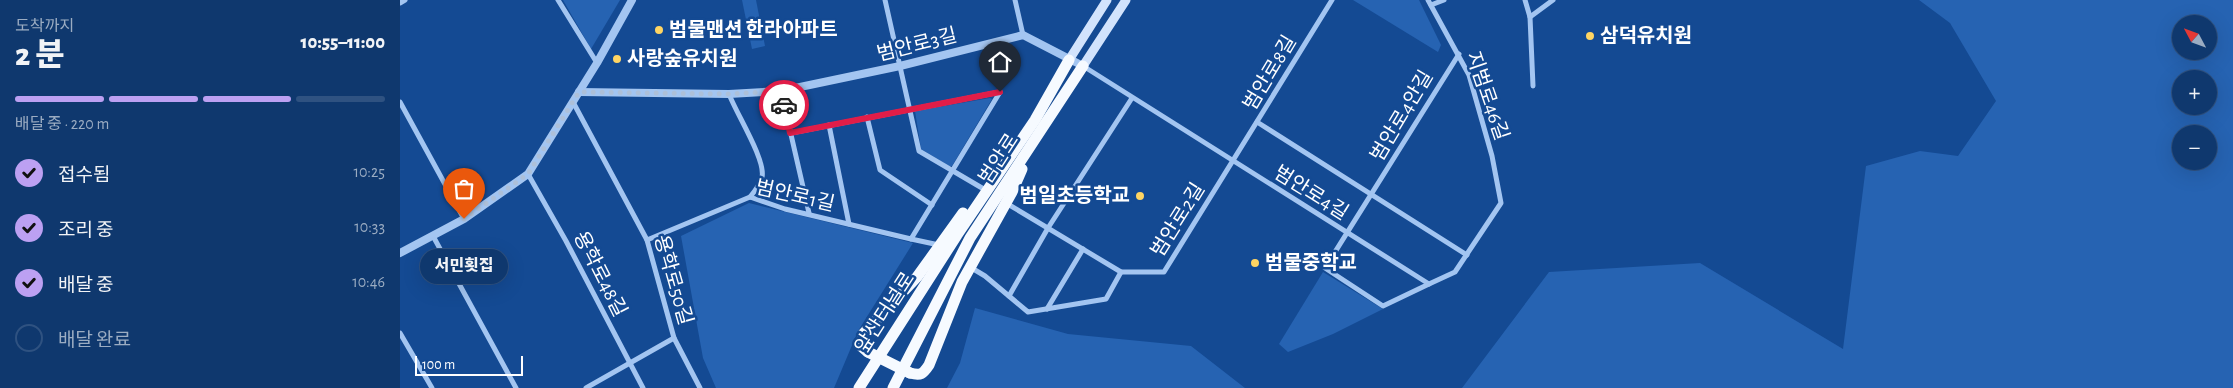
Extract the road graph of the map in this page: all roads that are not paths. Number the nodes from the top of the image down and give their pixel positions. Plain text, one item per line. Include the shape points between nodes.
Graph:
1 (405, 0) edge
2 (558, 0) edge
3 (632, 0) edge
4 (885, 0) edge
5 (1016, 0) edge
6 (1107, 0) edge
7 (1126, 0) edge
8 (1332, 0) edge
9 (1444, 0) edge
10 (1525, 0) edge
11 (1553, 0) edge
12 (400, 2) edge
13 (1430, 2) edge
14 (1530, 17) junction
15 (1023, 35) junction
16 (1459, 54) junction
17 (1069, 60) junction
18 (597, 63) junction
19 (900, 66) junction
20 (1083, 66) junction
21 (1533, 86) dead end
22 (781, 91) junction
23 (579, 92) junction
24 (729, 94) junction
25 (1132, 98) junction
26 (400, 102) edge
27 (573, 102) junction
28 (910, 109) junction
29 (867, 117) junction
30 (1034, 120) junction
31 (1258, 122) junction
32 (830, 125) junction
33 (790, 133) junction
34 (1036, 137) junction
35 (1233, 162) junction
36 (952, 172) junction
37 (528, 174) junction
38 (982, 188) junction
39 (1372, 195) junction
40 (750, 197) junction
41 (1006, 202) junction
42 (932, 205) junction
43 (809, 213) junction
44 (464, 219) junction
45 (849, 224) junction
46 (1048, 228) junction
47 (1347, 233) junction
48 (433, 236) junction
49 (911, 239) junction
50 (647, 240) junction
51 (940, 245) junction
52 (1083, 250) junction
53 (400, 253) edge
54 (1467, 255) junction
55 (943, 258) joint
56 (956, 264) joint
57 (970, 267) junction
58 (1120, 272) junction
59 (1429, 284) junction
60 (1008, 296) junction
61 (1048, 309) junction
62 (400, 333) edge
63 (674, 338) junction
64 (630, 364) junction
65 (432, 388) edge
66 (516, 388) edge
67 (586, 388) edge
68 (643, 388) edge
69 (700, 388) edge
70 (859, 388) edge
71 (893, 388) edge

1 - 12 street
2 - 18 street
3 - 18 street
4 - 19 street
5 - 15 street
6 - 17 main road, 범안로
7 - 20 main road, 범안로
8 - 31 street, 범안로8길
9 - 13 street, 지범로46길
10 - 14 street
11 - 14 street
13 - 16 street, 지범로46길
14 - 21 street
15 - 17 street
15 - 19 street, 범안로3길
16 - 39 street, 범안로4안길
16 - 54 street, 지범로46길 via 1479,107 1501,203
17 - 20 street
17 - 30 highway, 범안로
18 - 23 street
19 - 22 street, 범안로3길
19 - 28 street
20 - 25 street, 범안로4길
20 - 34 highway, 범안로
22 - 24 street, 범안로3길
22 - 33 street
23 - 24 street, 범안로3길
23 - 27 street
24 - 40 street via 762,162 763,176
25 - 35 street, 범안로4길
25 - 46 street
26 - 44 street
27 - 37 street
27 - 50 street, 용학로50길
28 - 29 street
28 - 36 street via 919,151
28 - 36 street via 1000,92
29 - 32 street
29 - 42 street via 880,170
30 - 38 highway
30 - 55 highway, 범안로
31 - 35 street, 범안로8길
31 - 39 street
32 - 33 street
32 - 45 street
33 - 43 street
34 - 41 highway
34 - 56 highway, 범안로
35 - 47 street, 범안로4길
35 - 58 street, 범안로2길 via 1164,272
36 - 38 street
36 - 42 street
37 - 44 street
37 - 64 street, 용학로48길
38 - 51 highway
39 - 47 street, 범안로4안길
39 - 54 street
40 - 43 street, 범안로1길
40 - 50 street, 범안로1길
41 - 46 street
41 - 57 highway
42 - 49 street
43 - 45 street, 범안로1길
44 - 48 street
45 - 49 street, 범안로1길
46 - 52 street
46 - 60 street
47 - 59 street, 범안로4길
47 - 59 street, 범안로4안길 via 1325,268 1383,306
48 - 53 street
48 - 66 street
49 - 51 street, 범안로1길
50 - 63 street, 용학로50길
51 - 57 highway, bridge via 917,277 863,334 861,346 868,352 910,373 923,374
52 - 58 street
52 - 61 street
54 - 59 street via 1455,272
55 - 70 highway, 앞산터널로
56 - 71 highway, 앞산터널로
57 - 60 street
58 - 61 street via 1106,299
60 - 61 street via 1028,312
62 - 65 street
63 - 64 street
63 - 69 street, 용학로50길
64 - 67 street
64 - 68 street, 용학로48길

